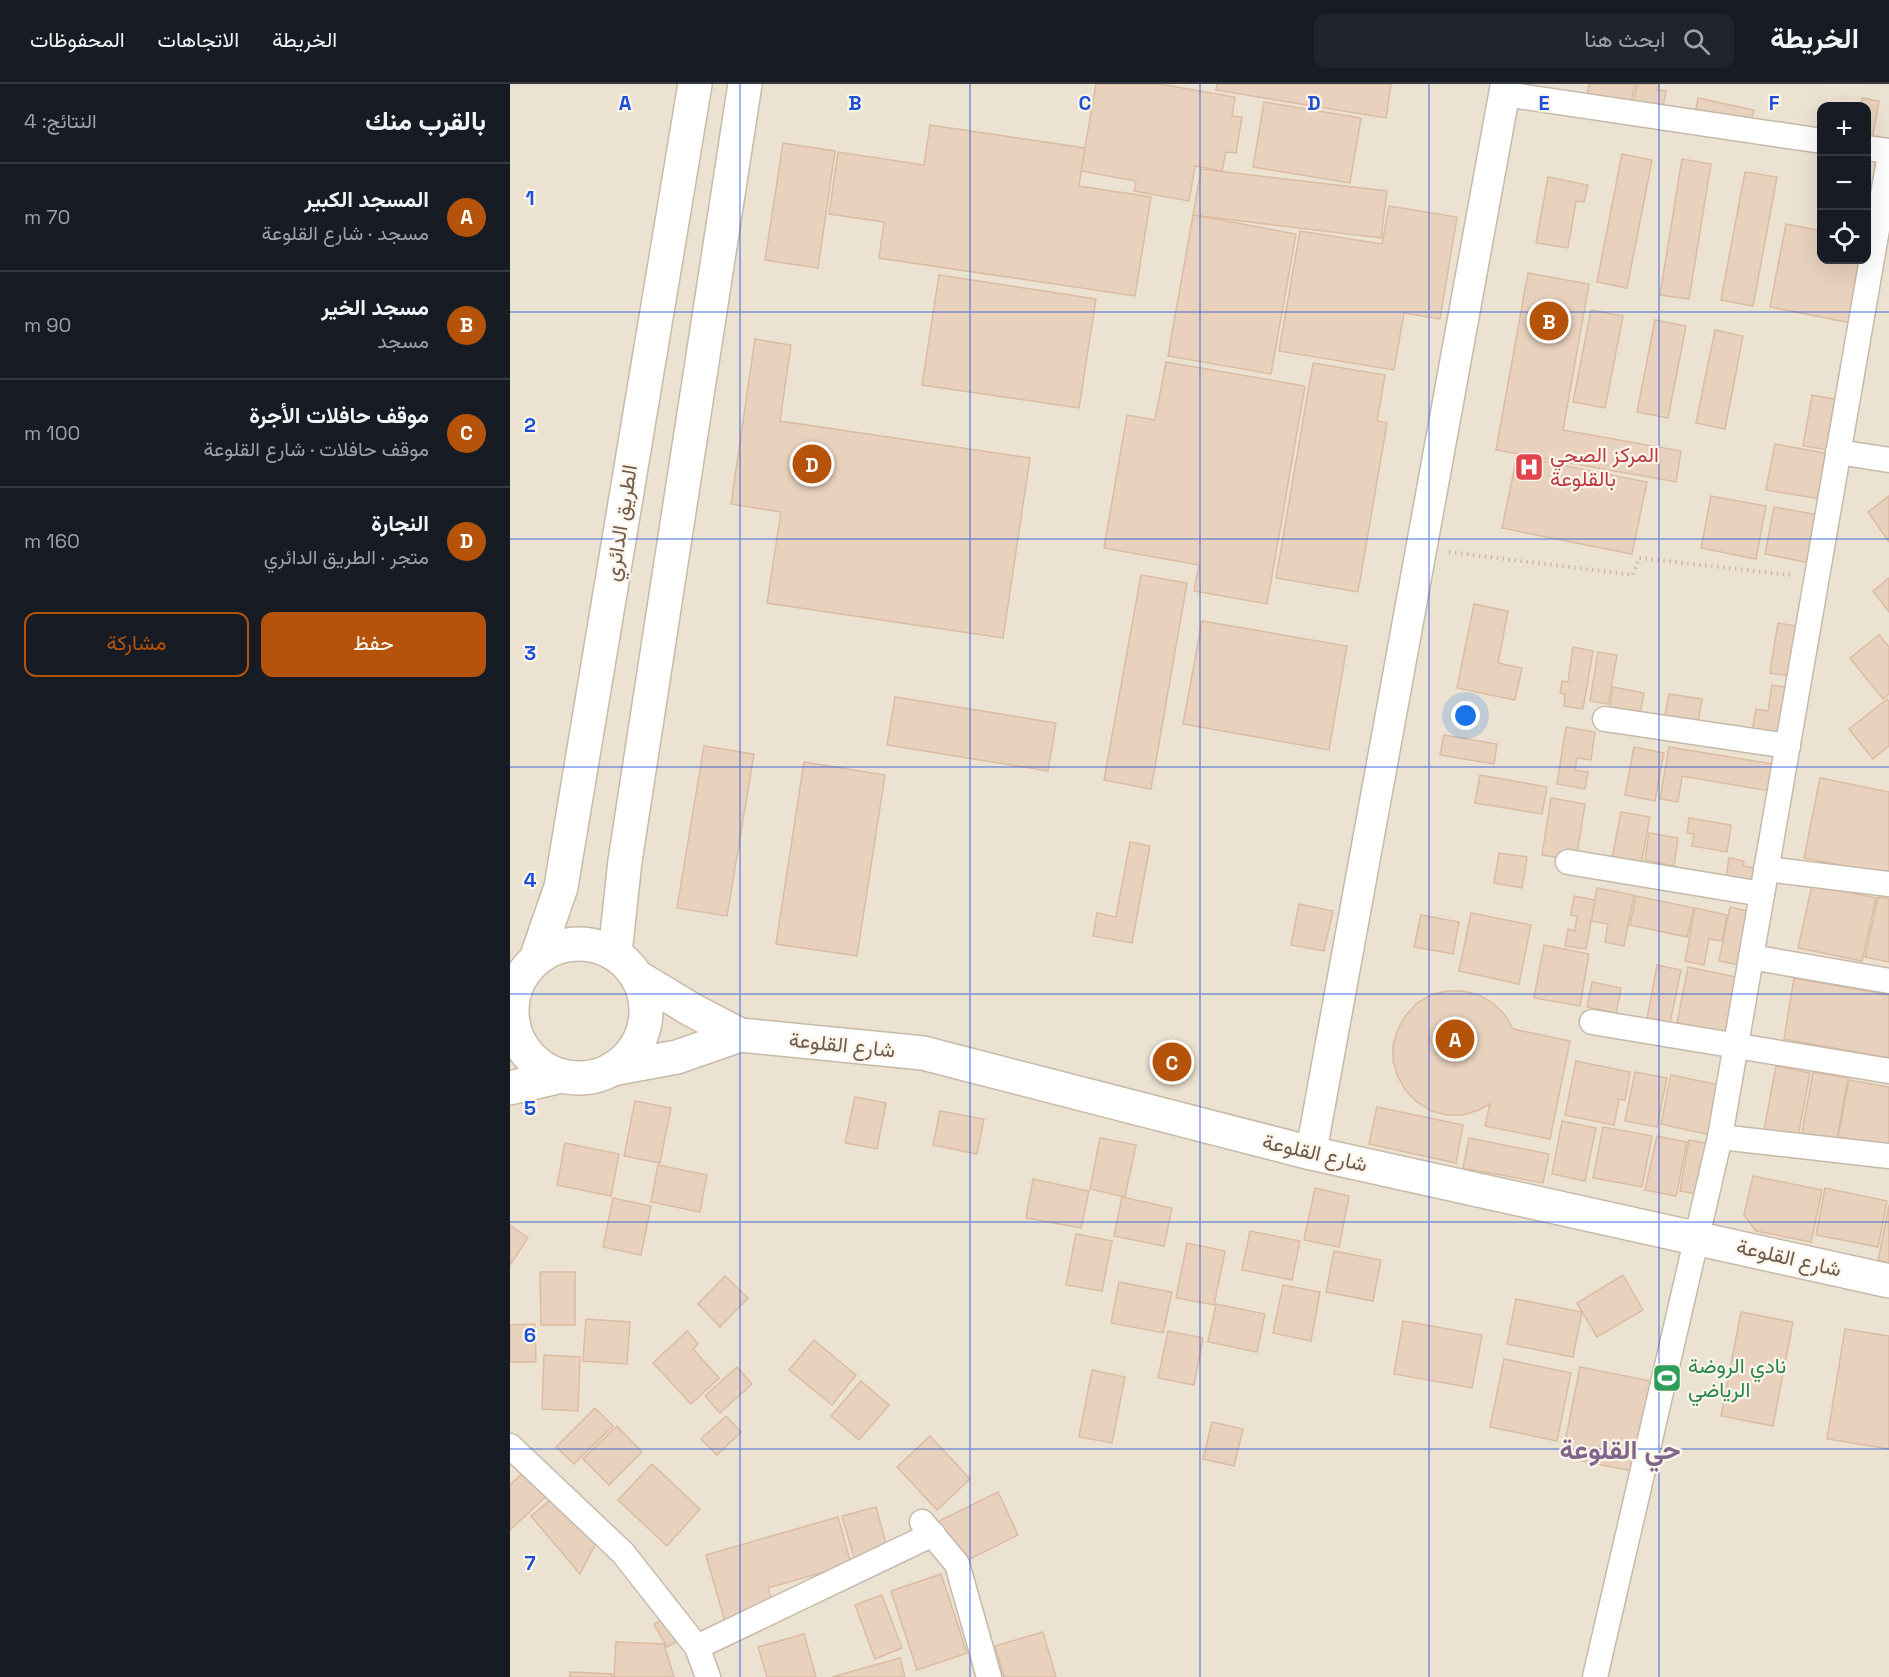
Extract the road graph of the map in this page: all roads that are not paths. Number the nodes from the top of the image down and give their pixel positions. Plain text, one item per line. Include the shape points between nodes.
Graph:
1 (695, 84) edge
2 (745, 84) edge
3 (1505, 89) edge
4 (1817, 140) edge
5 (1871, 149) edge
6 (1889, 151) edge
7 (1889, 160) edge
8 (1838, 452) junction
9 (1889, 460) edge
10 (1605, 719) dead end
11 (1788, 746) junction
12 (1568, 862) dead end
13 (1766, 869) junction
14 (1889, 884) edge
15 (1762, 894) junction
16 (615, 953) junction
17 (1751, 957) junction
18 (536, 959) junction
19 (639, 978) junction
20 (1889, 981) edge
21 (512, 1004) edge
22 (1593, 1022) dead end
23 (740, 1035) junction
24 (1736, 1045) junction
25 (612, 1069) junction
26 (1889, 1071) edge
27 (562, 1076) junction
28 (510, 1088) edge
29 (1720, 1137) junction
30 (1311, 1153) junction
31 (1889, 1156) edge
32 (1697, 1238) junction
33 (1889, 1281) edge
34 (510, 1446) edge
35 (697, 1647) junction
36 (708, 1677) edge
37 (989, 1677) edge
38 (1595, 1677) edge

1 - 18 main road, الطريق الدائري via 561,887
2 - 16 main road via 625,861
3 - 4 street
3 - 30 street
5 - 6 street
7 - 8 street
8 - 9 street
8 - 11 street
10 - 11 street
11 - 13 street
12 - 15 street
13 - 14 street
13 - 15 street
15 - 17 street
16 - 18 main road via 595,945 574,943 554,948
16 - 19 main road
17 - 20 street
17 - 24 street
18 - 21 main road via 517,986
19 - 23 main road
19 - 25 main road via 646,997 644,1029 629,1057
21 - 27 main road via 519,1040 529,1056
22 - 24 street
23 - 25 main road via 677,1057
23 - 30 main road, شارع القلوعة via 923,1053
24 - 26 street
24 - 29 street
25 - 27 main road via 596,1076
27 - 28 main road
29 - 31 street
29 - 32 street
30 - 32 main road, شارع القلوعة
32 - 33 main road, شارع القلوعة
32 - 38 street
34 - 35 street via 623,1553
35 - 36 street
35 - 37 street via 927,1528 957,1564

